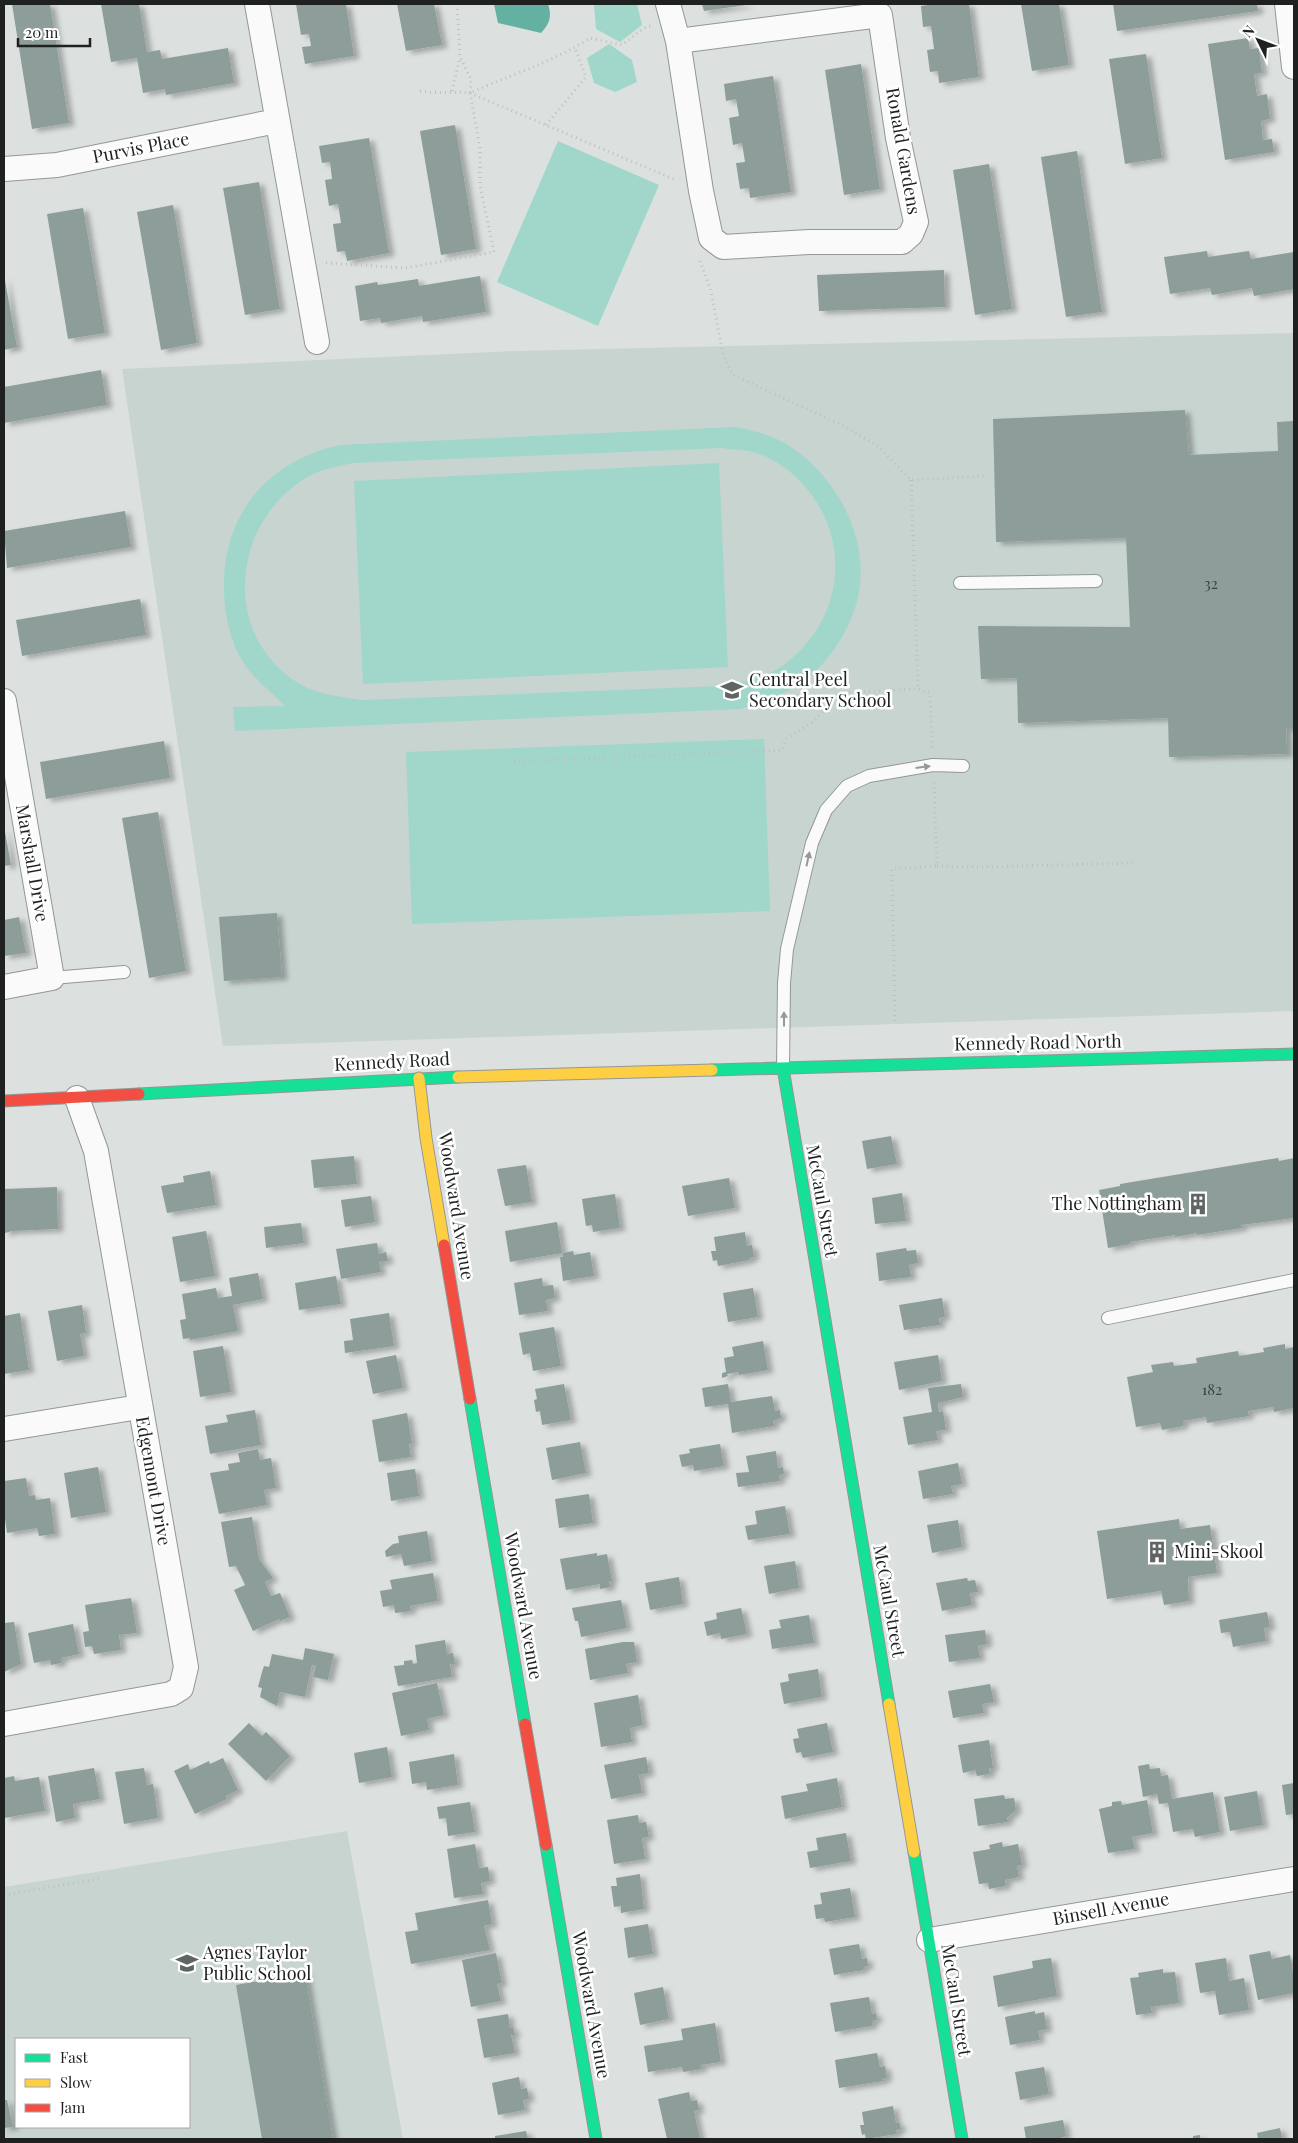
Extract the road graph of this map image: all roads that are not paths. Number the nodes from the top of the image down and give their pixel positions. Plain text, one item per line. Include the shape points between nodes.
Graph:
1 (257, 4) edge
2 (1287, 4) edge
3 (672, 22) edge
4 (1294, 67) edge
5 (277, 120) junction
6 (4, 168) edge
7 (316, 342) dead end
8 (1096, 581) dead end
9 (960, 583) dead end
10 (4, 701) edge
11 (963, 766) dead end
12 (124, 972) dead end
13 (52, 978) junction
14 (4, 987) edge
15 (1294, 1054) edge
16 (783, 1068) junction
17 (419, 1078) junction
18 (77, 1098) junction
19 (4, 1101) edge
20 (1294, 1280) edge
21 (1108, 1318) dead end
22 (139, 1406) junction
23 (4, 1429) edge
24 (4, 1724) edge
25 (1294, 1878) edge
26 (929, 1940) junction
27 (596, 2139) edge
28 (962, 2139) edge

1 - 5 street
2 - 4 street
3 - 3 street, Ronald Gardens via 880,16 898,138 916,222 911,234 902,242 809,242 723,247 711,238
5 - 6 street, Purvis Place via 57,164
5 - 7 street
8 - 9 lane
10 - 13 street, Marshall Drive
16 -> 11 lane via 787,949 812,843 826,810 847,786 868,776 933,765
12 - 13 lane
13 - 14 street
15 - 16 street, Kennedy Road North
16 - 17 street, Kennedy Road
16 - 26 street, McCaul Street
17 - 18 street, Kennedy Road
17 - 27 street, Woodward Avenue via 426,1138
18 - 19 street, Kennedy Road
18 - 22 street, Edgemont Drive via 96,1151
20 - 21 lane
22 - 23 street
22 - 24 street, Edgemont Drive via 182,1639 186,1667 181,1688 171,1694 145,1700
25 - 26 street, Binsell Avenue
26 - 28 street, McCaul Street

